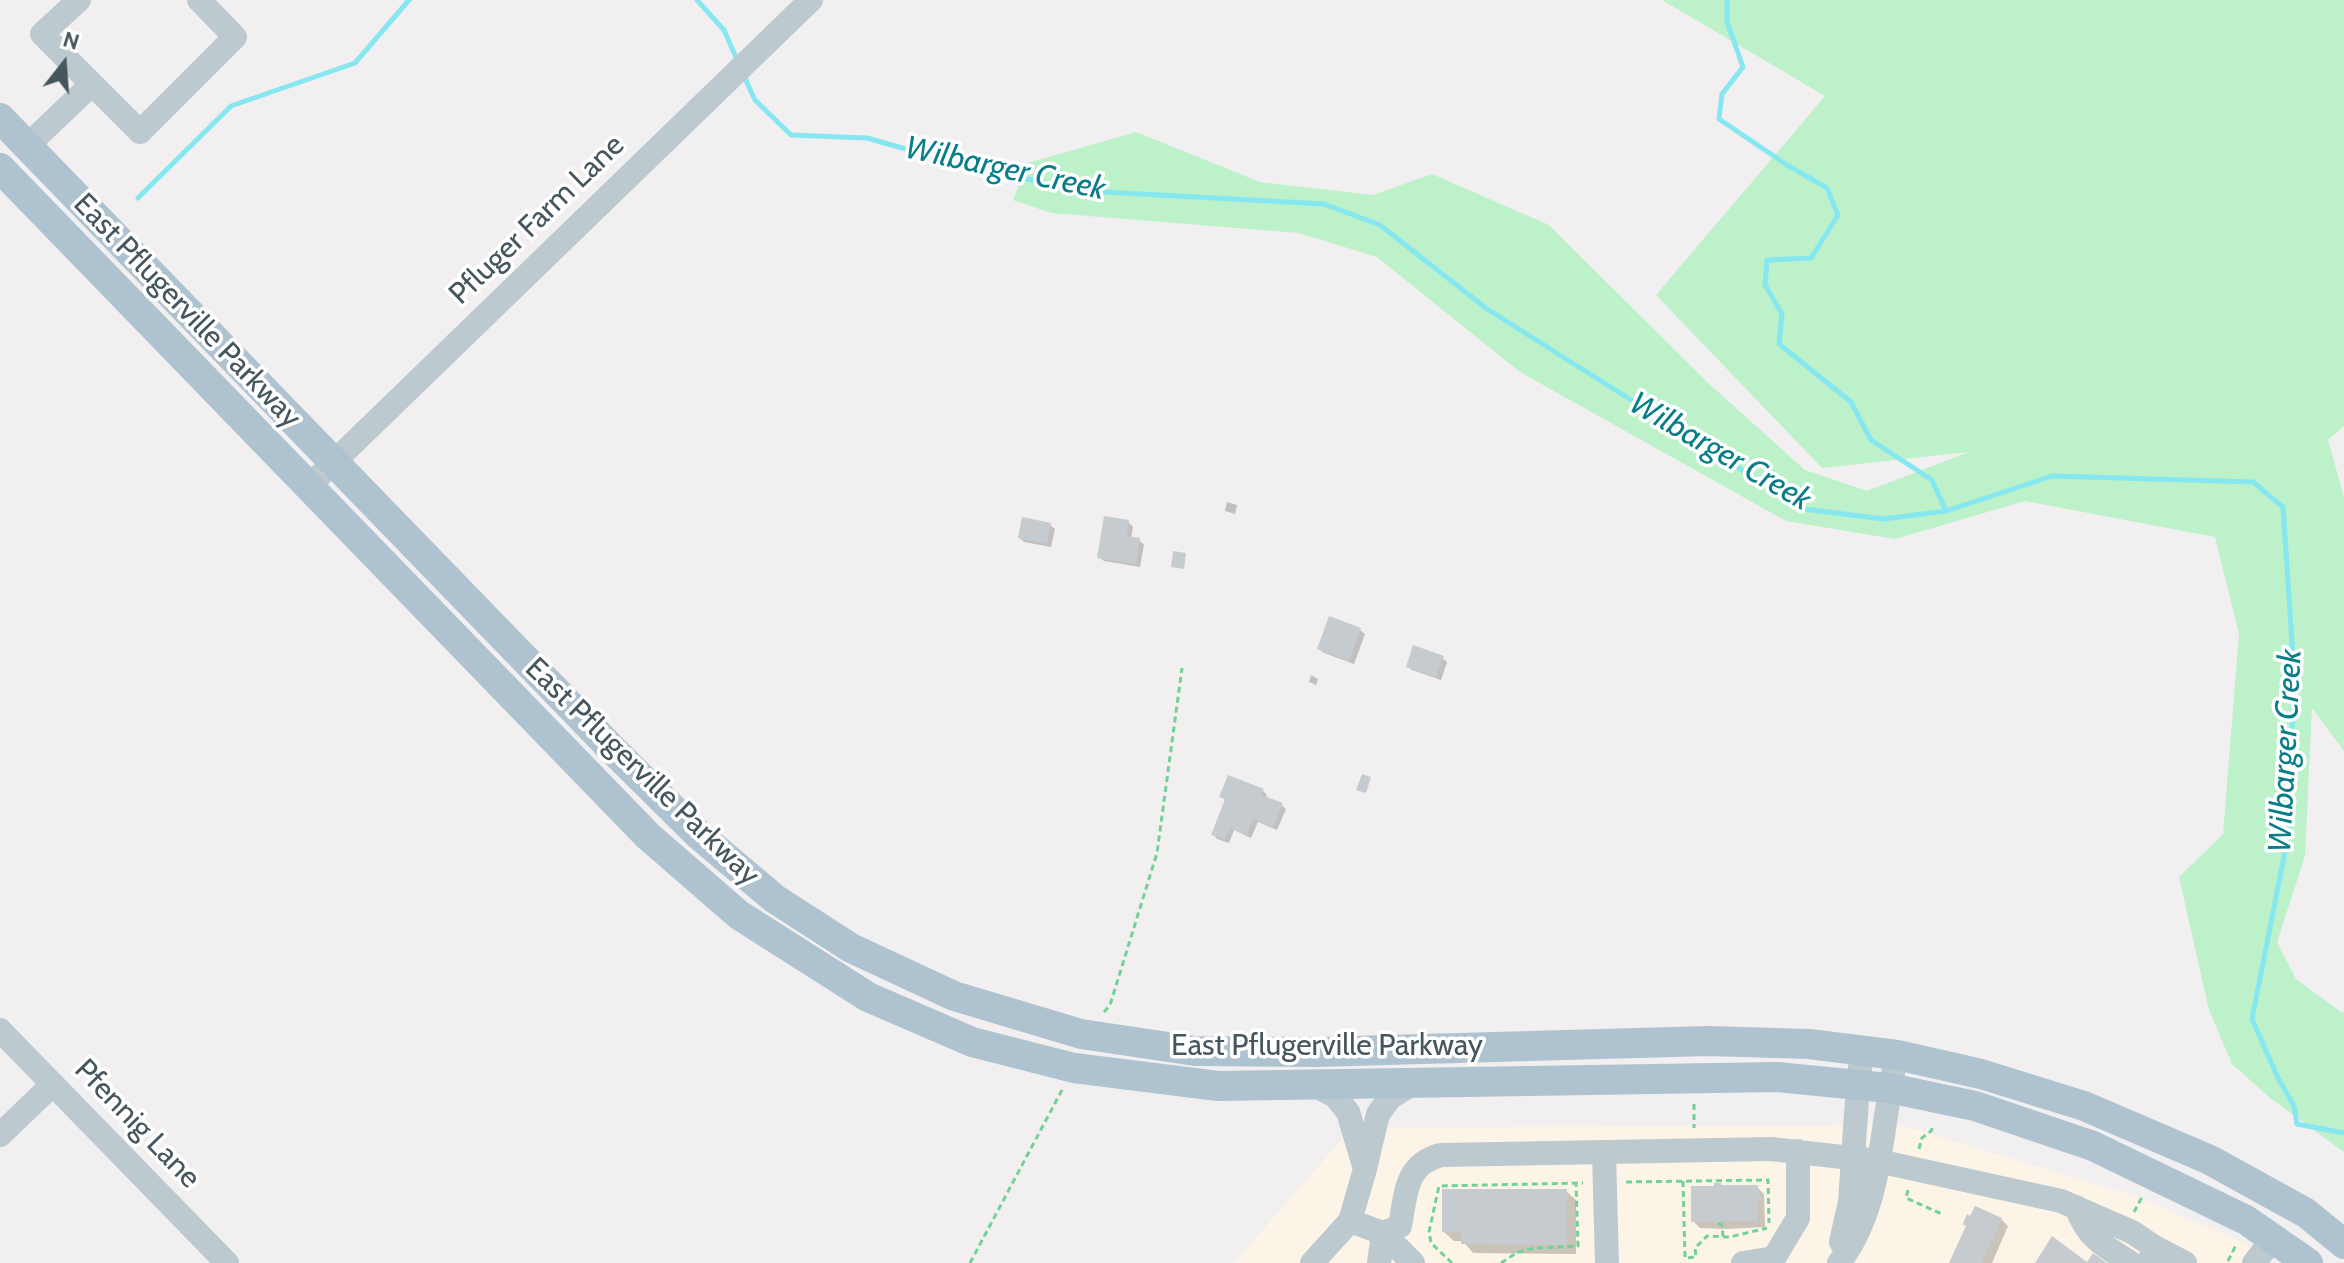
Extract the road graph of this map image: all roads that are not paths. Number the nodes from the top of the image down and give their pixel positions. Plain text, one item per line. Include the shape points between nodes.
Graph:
1 (79, 0) edge
2 (199, 0) edge
3 (811, 0) edge
4 (92, 84) junction
5 (0, 118) edge
6 (27, 146) junction
7 (0, 168) edge
8 (333, 461) junction
9 (308, 487) junction
10 (0, 1030) edge
11 (1081, 1034) junction
12 (1862, 1051) junction
13 (1897, 1055) junction
14 (1074, 1068) junction
15 (53, 1084) junction
16 (1412, 1084) junction
17 (1314, 1085) junction
18 (1858, 1085) junction
19 (1889, 1088) junction
20 (0, 1135) edge
21 (1798, 1151) junction
22 (1604, 1152) junction
23 (1866, 1159) junction
24 (1365, 1169) junction
25 (2076, 1207) junction
26 (1350, 1221) junction
27 (1383, 1233) junction
28 (2273, 1239) junction
29 (2344, 1244) edge
30 (2152, 1256) edge
31 (1785, 1257) edge
32 (227, 1263) edge
33 (1312, 1263) edge
34 (1379, 1263) edge
35 (1413, 1263) edge
36 (1607, 1263) edge
37 (1743, 1263) edge
38 (1832, 1263) edge
39 (1839, 1263) edge
40 (2131, 1263) edge
41 (2185, 1263) edge
42 (2254, 1263) edge
43 (2308, 1263) edge

1 - 4 street via 42,34
2 - 4 street via 235,37 140,132
3 - 8 street, Pfluger Farm Lane
4 - 6 street
5 - 6 main road, East Pflugerville Parkway
6 - 8 main road, East Pflugerville Parkway
7 - 9 main road, East Pflugerville Parkway
8 - 9 street, Pfluger Farm Lane
8 - 11 main road, East Pflugerville Parkway via 699,835 775,899 851,948 954,996
9 - 14 main road, East Pflugerville Parkway via 648,836 739,915 868,997 972,1042
10 - 15 street, Pfennig Lane
11 - 12 main road, East Pflugerville Parkway via 1195,1051 1708,1041
11 - 14 street
12 - 13 main road, East Pflugerville Parkway
12 - 18 street
13 - 19 street
13 - 29 main road, East Pflugerville Parkway via 2084,1106 2210,1160 2306,1213
14 - 17 main road, East Pflugerville Parkway via 1218,1086
15 - 20 street
15 - 32 street, Pfennig Lane
16 - 17 main road, East Pflugerville Parkway
16 - 18 main road, East Pflugerville Parkway via 1777,1077
16 - 24 street via 1390,1098 1378,1114
17 - 24 street via 1335,1096 1348,1112
18 - 19 main road, East Pflugerville Parkway
18 - 23 street
19 - 23 street
19 - 28 main road, East Pflugerville Parkway via 1975,1106 2093,1146 2246,1220
21 - 22 street
21 - 23 street
21 - 31 street via 1798,1218
22 - 27 street via 1425,1159 1410,1176 1400,1226
22 - 36 street
23 - 25 street
23 - 38 street
23 - 39 street via 1868,1206
24 - 26 street
25 - 30 street via 2132,1232
25 - 40 street via 2097,1241
26 - 27 street
26 - 33 street
27 - 34 street
27 - 35 street
28 - 42 street
28 - 43 main road, East Pflugerville Parkway
30 - 41 street
31 - 37 street

